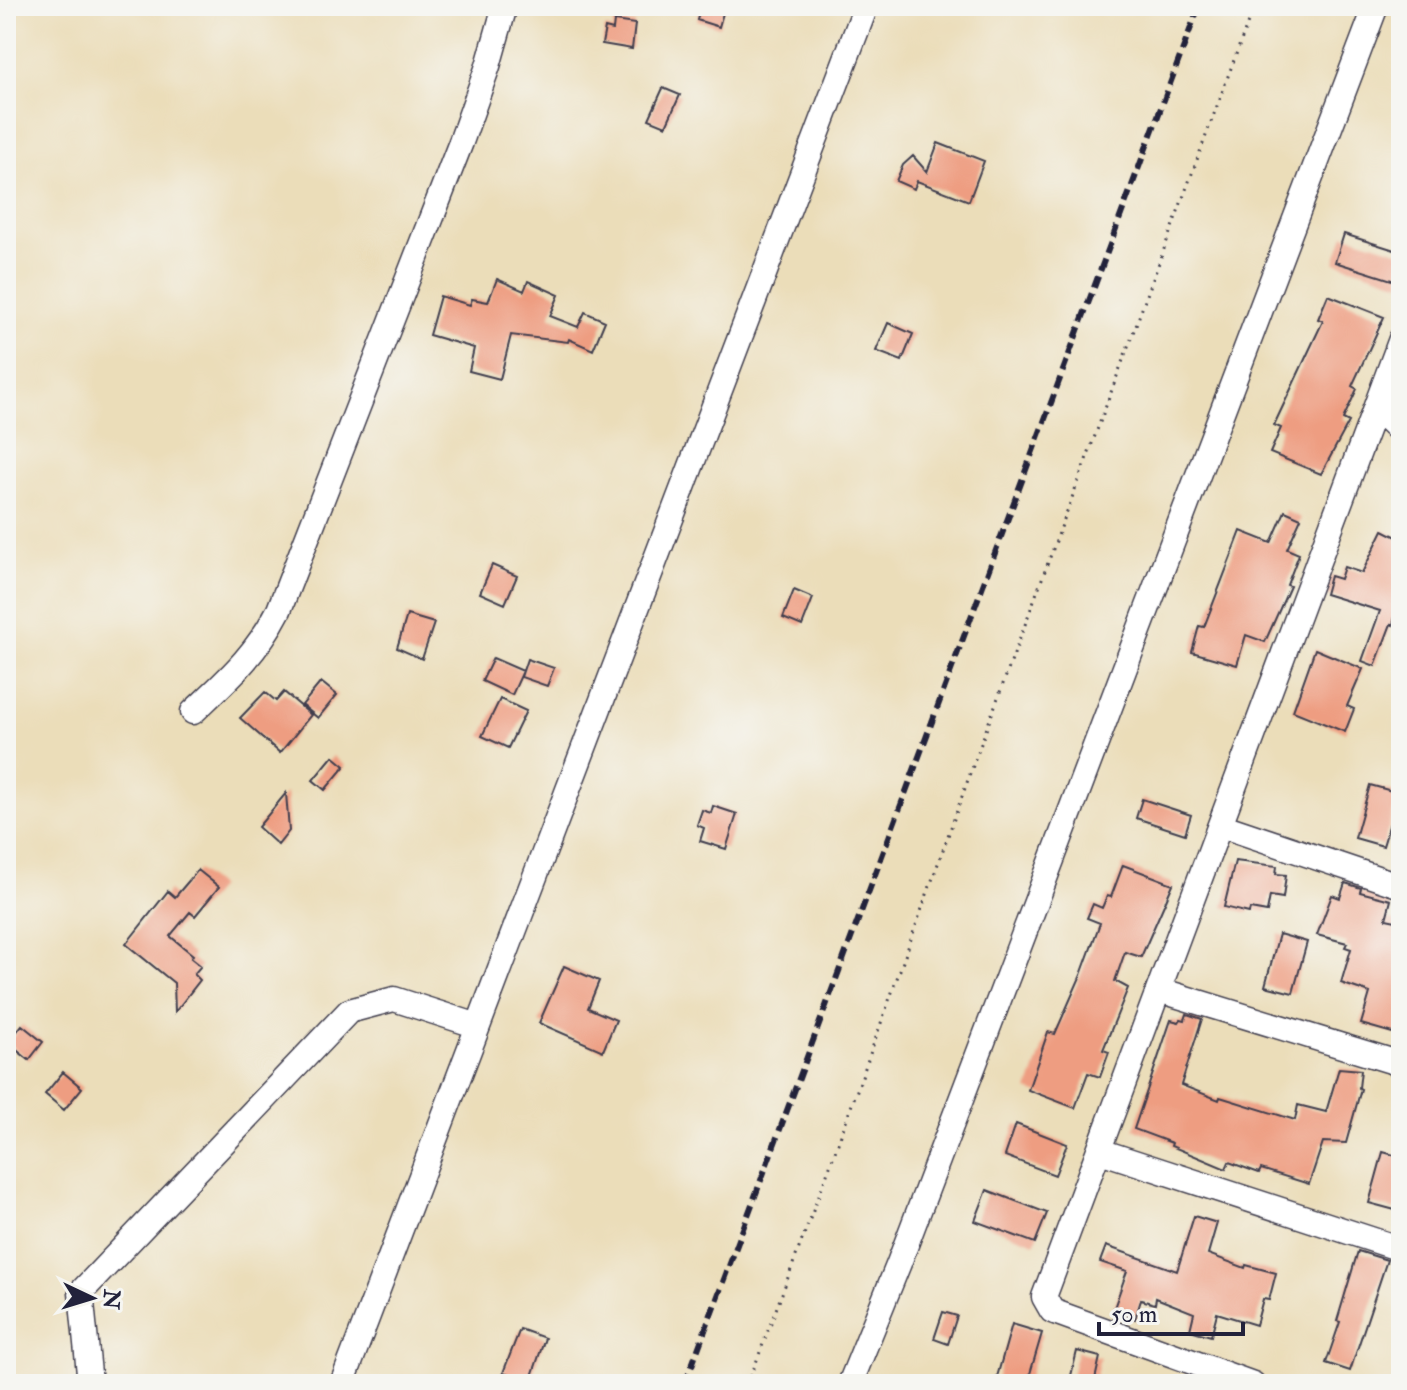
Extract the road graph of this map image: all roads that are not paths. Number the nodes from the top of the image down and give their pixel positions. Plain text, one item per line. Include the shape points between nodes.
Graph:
1 (505, 6) edge
2 (866, 6) edge
3 (1376, 6) edge
4 (1401, 339) edge
5 (1376, 408) junction
6 (1401, 432) edge
7 (193, 712) dead end
8 (1220, 825) junction
9 (1401, 886) edge
10 (1159, 990) junction
11 (478, 1026) junction
12 (1401, 1064) edge
13 (1100, 1151) junction
14 (1401, 1249) edge
15 (1224, 1380) edge
16 (90, 1384) edge
17 (342, 1384) edge
18 (850, 1384) edge
19 (1253, 1384) edge

1 - 7 street via 461,142 279,610 247,661
2 - 11 street
3 - 18 street
4 - 5 street
5 - 6 street
5 - 8 street
8 - 9 street
8 - 10 street
10 - 12 street
10 - 13 street
11 - 16 street via 394,999 349,1011 81,1292
11 - 17 street
13 - 14 street
13 - 15 street via 1044,1297 1047,1305
15 - 19 street

